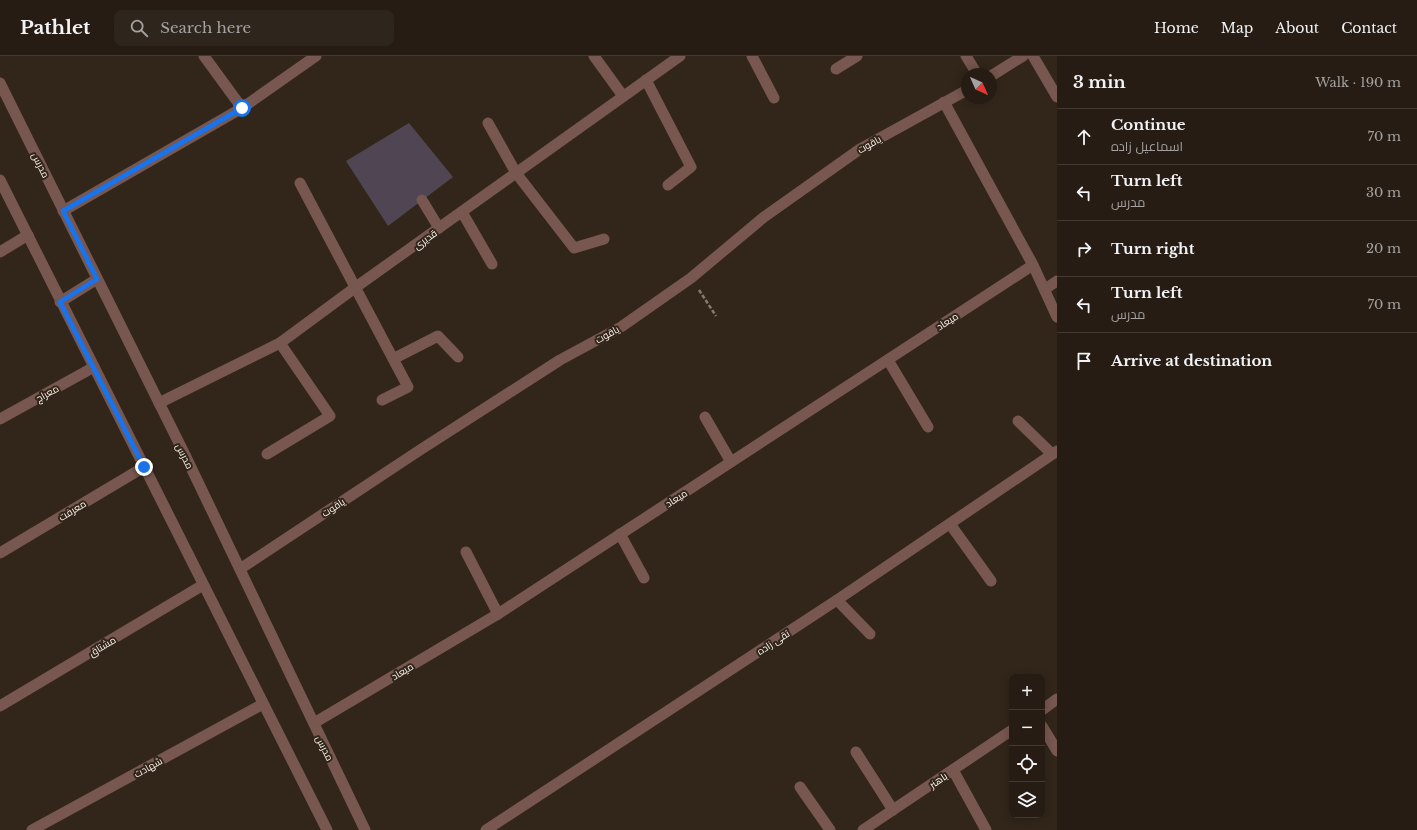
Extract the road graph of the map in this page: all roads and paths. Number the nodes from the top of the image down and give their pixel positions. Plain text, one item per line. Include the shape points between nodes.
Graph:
1 (204, 56) edge
2 (316, 56) edge
3 (594, 56) edge
4 (680, 56) edge
5 (752, 56) edge
6 (857, 56) edge
7 (966, 56) edge
8 (1023, 56) edge
9 (1033, 56) edge
10 (974, 68) edge
11 (836, 69) dead end
12 (997, 72) edge
13 (646, 80) junction
14 (0, 84) edge
15 (961, 93) edge
16 (623, 96) junction
17 (1057, 97) edge
18 (774, 98) dead end
19 (944, 102) junction
20 (242, 108) junction
21 (488, 123) dead end
22 (516, 173) junction
23 (0, 180) edge
24 (300, 183) dead end
25 (668, 184) dead end
26 (422, 200) dead end
27 (63, 211) junction
28 (462, 212) junction
29 (439, 228) junction
30 (28, 235) junction
31 (604, 239) dead end
32 (0, 252) edge
33 (492, 264) dead end
34 (1034, 265) junction
35 (690, 278) junction
36 (97, 279) junction
37 (1057, 281) edge
38 (356, 288) junction
39 (1045, 289) junction
40 (60, 302) junction
41 (716, 316) dead end
42 (1057, 317) edge
43 (280, 343) junction
44 (458, 357) dead end
45 (393, 359) junction
46 (888, 360) junction
47 (94, 367) junction
48 (382, 400) dead end
49 (159, 403) junction
50 (705, 416) dead end
51 (0, 419) edge
52 (1018, 421) dead end
53 (928, 427) dead end
54 (1054, 453) edge
55 (267, 454) dead end
56 (731, 462) junction
57 (144, 467) junction
58 (950, 524) junction
59 (620, 534) junction
60 (466, 552) dead end
61 (0, 553) edge
62 (240, 569) junction
63 (644, 578) dead end
64 (991, 581) dead end
65 (203, 586) junction
66 (837, 600) junction
67 (498, 614) junction
68 (870, 634) dead end
69 (1057, 699) edge
70 (263, 704) junction
71 (0, 706) edge
72 (1045, 708) edge
73 (314, 723) junction
74 (1045, 731) edge
75 (1009, 732) edge
76 (1057, 751) edge
77 (856, 752) dead end
78 (952, 770) junction
79 (800, 787) dead end
80 (893, 810) junction
81 (868, 829) edge
82 (32, 830) edge
83 (327, 830) edge
84 (365, 830) edge
85 (486, 830) edge
86 (830, 830) edge
87 (986, 830) edge

1 - 20 street
2 - 20 street
3 - 16 street
4 - 13 street, قدیری
5 - 18 street
6 - 11 street
7 - 10 street
8 - 12 street
9 - 17 street
13 - 16 street, قدیری
13 - 25 street via 691,167
14 - 27 street, مدرس
15 - 19 street, یاقوت
16 - 22 street, قدیری
19 - 34 street
19 - 35 street, یاقوت via 860,149 764,217
20 - 27 street
21 - 22 street
22 - 28 street, قدیری
22 - 31 street via 574,248
23 - 30 street
24 - 38 street
26 - 29 street
27 - 36 street, مدرس
28 - 29 street, قدیری
28 - 33 street
29 - 38 street, قدیری
30 - 32 street
30 - 40 street
34 - 39 street
34 - 46 street, میعاد
35 - 41 path
35 - 62 street, یاقوت via 621,327 560,360
36 - 40 street
36 - 49 street, مدرس
37 - 39 street
38 - 43 street, قدیری
38 - 45 street
39 - 42 street
40 - 47 street
43 - 49 street, قدیری
43 - 55 street via 330,416
44 - 45 street via 438,336
45 - 48 street via 408,387
46 - 53 street
46 - 56 street, میعاد
47 - 51 street, معراج
47 - 57 street
49 - 62 street, مدرس
50 - 56 street
52 - 54 street
54 - 58 street, تقی زاده
56 - 59 street, میعاد
57 - 61 street, معرفت
57 - 65 street
58 - 64 street
58 - 66 street, تقی زاده
59 - 63 street
59 - 67 street, میعاد
60 - 67 street
62 - 73 street, مدرس
65 - 70 street
65 - 71 street, مشتاق
66 - 68 street
66 - 85 street, تقی زاده
67 - 73 street, میعاد
69 - 72 street
70 - 82 street, شهادت
70 - 83 street
73 - 84 street, مدرس
74 - 76 street
75 - 78 street, باهنر
77 - 80 street
78 - 80 street, باهنر
78 - 87 street
79 - 86 street
80 - 81 street, باهنر

